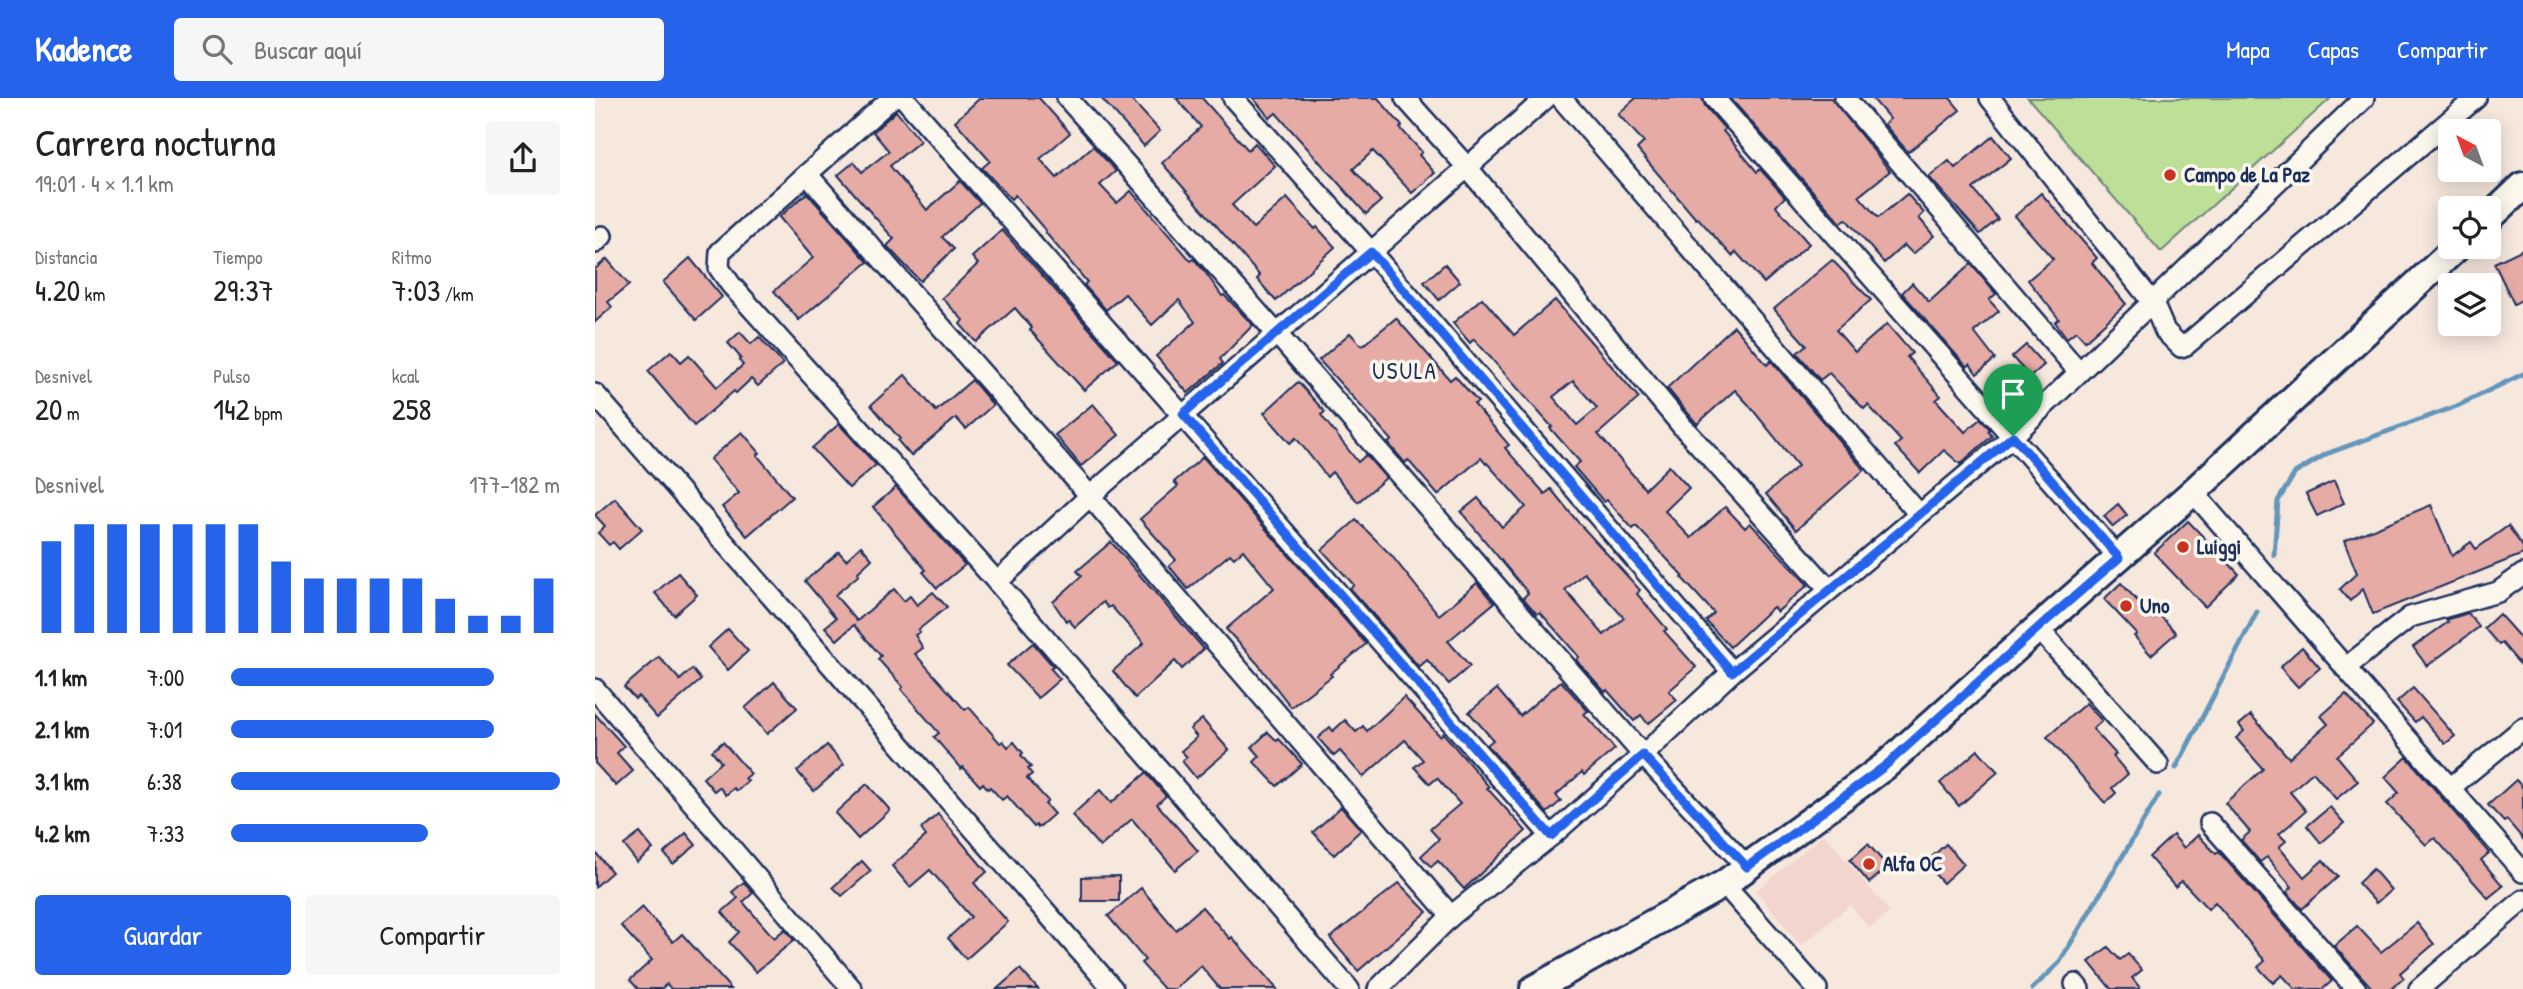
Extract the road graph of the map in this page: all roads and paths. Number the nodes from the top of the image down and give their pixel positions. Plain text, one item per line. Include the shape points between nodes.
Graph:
1 (892, 98) edge
2 (904, 98) edge
3 (1067, 98) edge
4 (1233, 98) edge
5 (1405, 98) edge
6 (1546, 98) edge
7 (1561, 98) edge
8 (1714, 98) edge
9 (1845, 98) edge
10 (1990, 98) edge
11 (2364, 98) edge
12 (2476, 98) edge
13 (1467, 167) junction
14 (807, 174) junction
15 (2523, 186) edge
16 (2501, 207) edge
17 (1371, 252) junction
18 (2444, 259) edge
19 (2153, 303) junction
20 (1277, 334) junction
21 (2079, 372) junction
22 (595, 394) edge
23 (1183, 414) junction
24 (2013, 436) junction
25 (2193, 492) junction
26 (1090, 496) junction
27 (1919, 513) junction
28 (2119, 558) junction
29 (2523, 574) edge
30 (997, 582) junction
31 (1829, 589) junction
32 (2038, 628) junction
33 (2345, 668) junction
34 (1732, 672) junction
35 (595, 689) edge
36 (2523, 728) edge
37 (1643, 755) junction
38 (2158, 764) dead end
39 (2450, 788) junction
40 (2210, 824) dead end
41 (1551, 836) junction
42 (1747, 867) junction
43 (2523, 872) edge
44 (1724, 884) junction
45 (2523, 900) edge
46 (1451, 916) junction
47 (1547, 985) edge
48 (852, 989) edge
49 (1113, 989) edge
50 (1349, 989) edge
51 (1377, 989) edge
52 (1817, 989) edge
53 (2356, 989) edge
54 (2419, 989) edge

1 - 14 street
2 - 23 street
3 - 20 street
4 - 17 street
5 - 13 street
6 - 13 street
7 - 27 street
8 - 24 street
9 - 21 street
10 - 19 street
11 - 19 street
12 - 19 street via 2186,345 2176,344 2165,331
13 - 17 street
13 - 31 street via 1682,426
14 - 26 street
14 - 30 street via 720,252 719,268
15 - 16 street
17 - 20 street
17 - 34 street
18 - 25 street
19 - 21 street
20 - 23 street
20 - 37 street
21 - 24 street
22 - 49 street
23 - 26 street
23 - 41 street
24 - 27 street
24 - 28 street
25 - 28 street
25 - 33 street
26 - 30 street
26 - 46 street
27 - 31 street
28 - 32 street
29 - 33 street via 2498,592 2410,617
30 - 50 street
31 - 34 street
32 - 38 street
32 - 42 street via 1885,766
33 - 39 street
34 - 37 street
35 - 48 street
36 - 39 street
37 - 41 street
37 - 42 street
39 - 43 street
40 - 53 street
41 - 46 street
42 - 44 street
44 - 47 street
44 - 52 street
45 - 54 street
46 - 51 street

